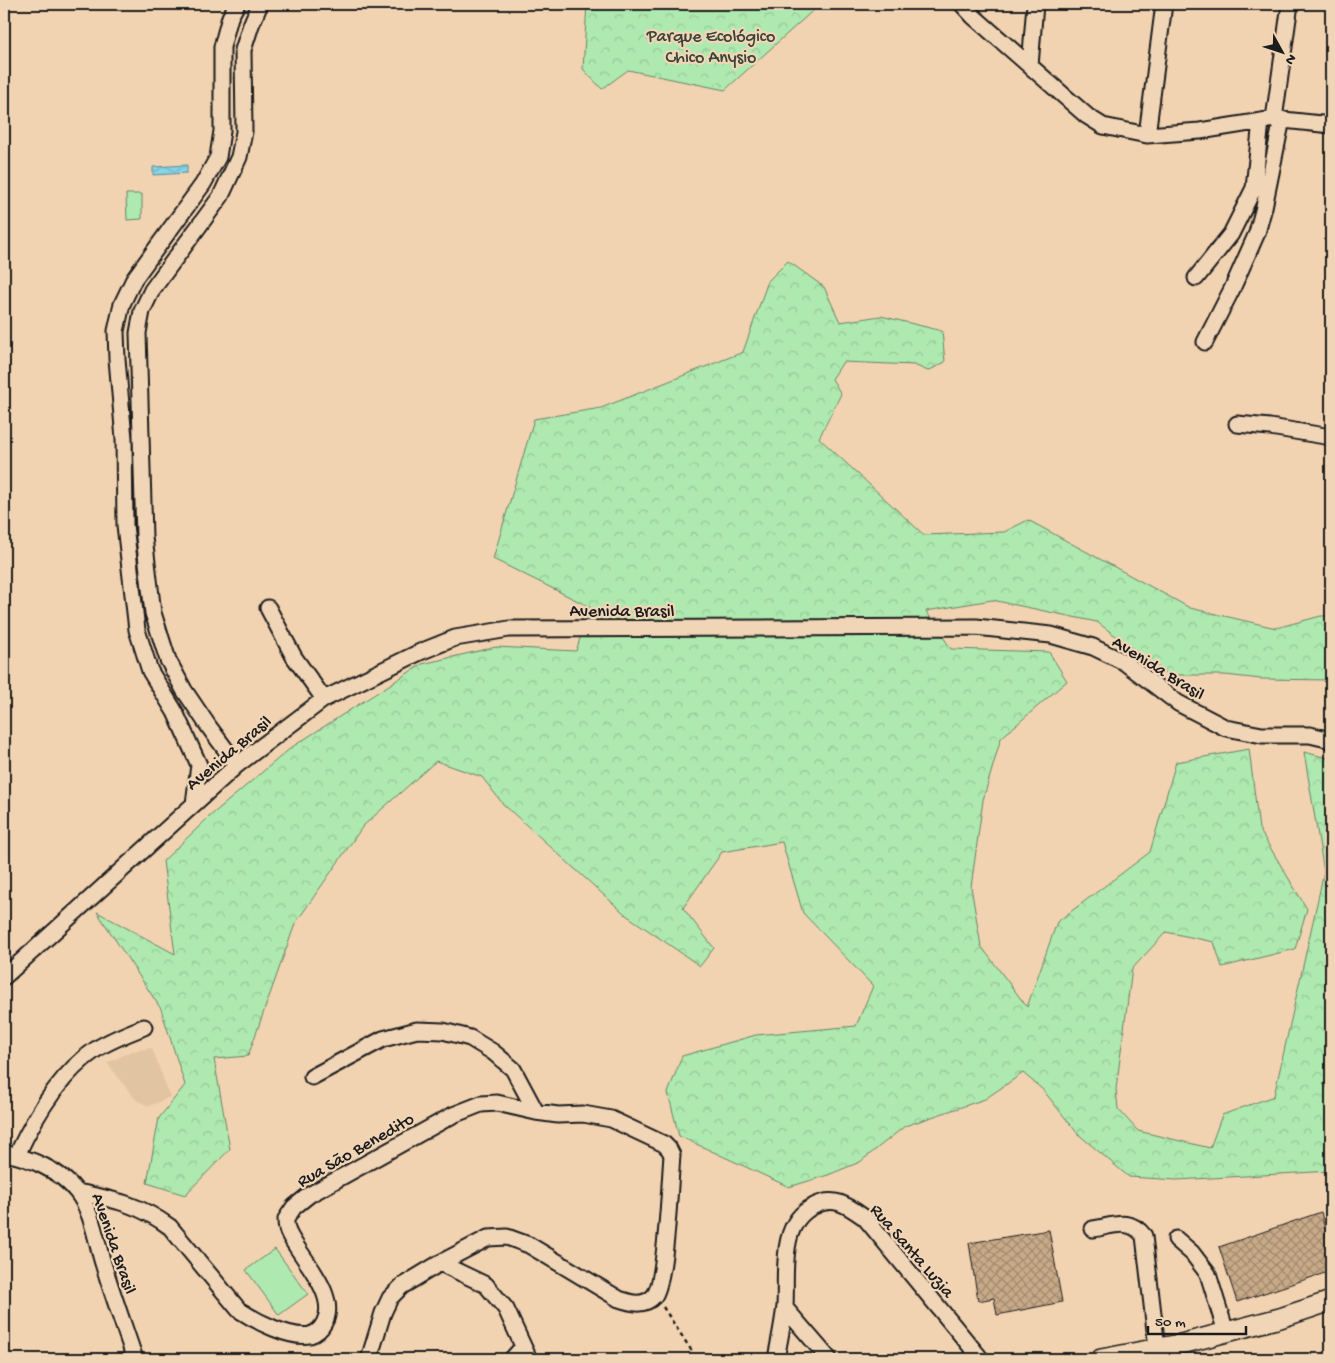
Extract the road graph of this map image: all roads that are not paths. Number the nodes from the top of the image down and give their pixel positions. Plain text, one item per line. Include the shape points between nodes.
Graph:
1 (237, 4) edge
2 (260, 4) edge
3 (962, 4) edge
4 (1035, 4) edge
5 (1164, 4) edge
6 (1290, 4) edge
7 (1030, 66) junction
8 (1272, 120) junction
9 (1331, 125) edge
10 (1146, 135) junction
11 (1196, 278) dead end
12 (1204, 342) dead end
13 (1237, 424) dead end
14 (1331, 436) edge
15 (141, 438) junction
16 (124, 439) junction
17 (268, 608) dead end
18 (324, 699) junction
19 (1331, 740) edge
20 (238, 765) junction
21 (194, 804) junction
22 (4, 977) edge
23 (144, 1027) dead end
24 (312, 1077) dead end
25 (536, 1112) junction
26 (10, 1154) edge
27 (78, 1192) junction
28 (1093, 1229) dead end
29 (1176, 1239) dead end
30 (440, 1263) junction
31 (1331, 1301) edge
32 (784, 1308) junction
33 (1226, 1332) junction
34 (1157, 1348) junction
35 (526, 1354) edge
36 (135, 1359) edge
37 (369, 1359) edge
38 (512, 1359) edge
39 (776, 1359) edge
40 (830, 1359) edge
41 (980, 1359) edge
42 (1101, 1359) edge

1 - 16 street via 222,47 222,131 218,157 203,184 134,279 122,304 116,331
2 - 15 street via 243,50 244,132 239,157 221,196 152,290 142,311 138,333
3 - 7 street
4 - 7 street
5 - 10 street
6 - 8 street
7 - 10 street via 1086,116 1103,126
8 - 9 street
8 - 10 street
8 - 11 street via 1254,188 1231,234
8 - 12 street via 1264,207 1257,233
13 - 14 street
15 - 16 street
15 - 20 street via 144,537 153,613 168,660 184,690
16 - 21 street via 125,525 136,630 150,671 175,712 199,765
17 - 18 street via 294,657
18 - 19 street, Avenida Brasil via 455,638 509,629 976,628 1052,634 1094,647 1124,662 1178,703 1226,728 1262,735 1310,734
18 - 20 street, Avenida Brasil
20 - 21 street, Avenida Brasil
21 - 22 street, Avenida Brasil
23 - 26 street via 94,1051 76,1067
24 - 25 street via 383,1039 417,1030 442,1031 470,1038 513,1069
25 - 27 street, Rua São Benedito via 497,1103 481,1104 453,1115 294,1207 286,1219 287,1231 328,1301 326,1320 321,1328 306,1336 268,1326 239,1310 158,1218 126,1202
25 - 30 street, Rua São Benedito via 611,1119 669,1149 672,1155 666,1235 660,1285 655,1295 635,1304 619,1299 529,1245 507,1237 488,1238
26 - 27 street, Avenida Brasil via 34,1160
27 - 36 street, Avenida Brasil via 92,1223
28 - 34 street via 1130,1224 1144,1236
29 - 33 street via 1208,1274
30 - 35 street via 486,1285 506,1309
30 - 37 street via 402,1286 390,1298
31 - 33 main road
32 - 39 street, Rua Santa Luzia
32 - 40 street
32 - 41 street, Rua Santa Luzia via 791,1228 805,1210 823,1201 844,1204 865,1218
33 - 34 main road
34 - 42 main road
35 - 38 street

